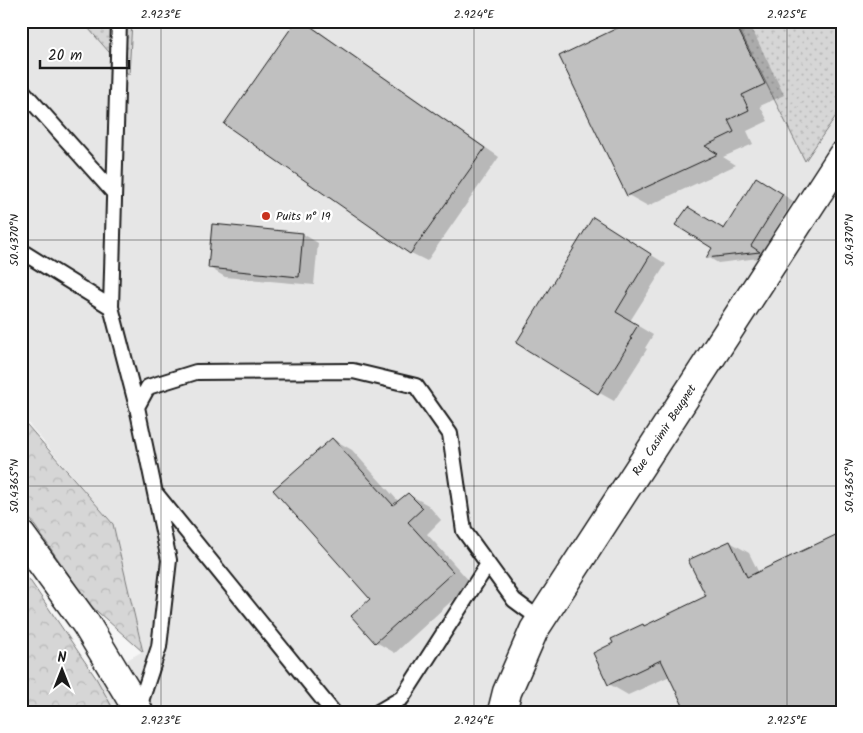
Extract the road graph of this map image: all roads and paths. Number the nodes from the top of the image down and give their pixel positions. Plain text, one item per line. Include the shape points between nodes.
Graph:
1 (119, 21) edge
2 (21, 89) edge
3 (842, 156) edge
4 (114, 193) junction
5 (21, 251) edge
6 (111, 307) junction
7 (137, 407) junction
8 (155, 492) junction
9 (21, 535) edge
10 (488, 564) junction
11 (541, 620) junction
12 (138, 711) edge
13 (333, 712) edge
14 (378, 712) edge
15 (502, 712) edge

1 - 4 lane
2 - 4 lane
3 - 11 main road, Rue Casimir Beugnet
4 - 6 lane
5 - 6 lane
6 - 7 lane
7 - 8 lane
7 - 10 lane via 148,387 196,372 353,371 416,386 450,434 464,531
8 - 12 lane via 170,560 159,647
8 - 13 lane
9 - 12 main road via 86,624
10 - 11 lane via 514,600
10 - 14 lane via 402,698
11 - 15 main road, Rue Casimir Beugnet via 507,692

